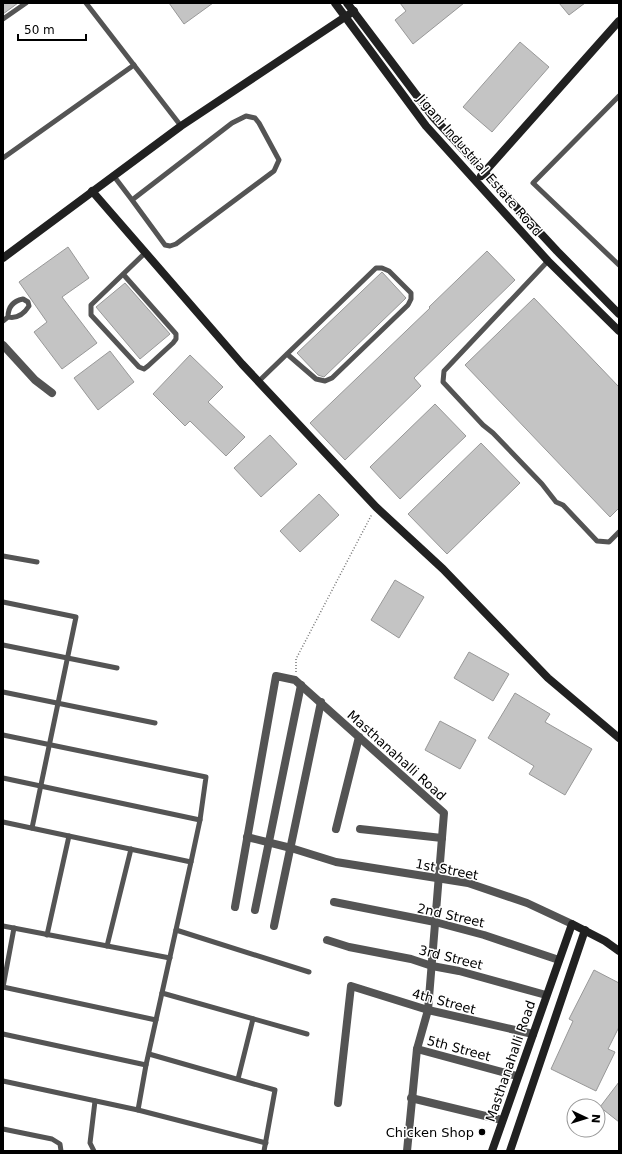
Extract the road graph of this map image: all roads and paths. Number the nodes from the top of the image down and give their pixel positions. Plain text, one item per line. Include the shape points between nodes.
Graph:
1 (26, 3) edge
2 (86, 3) edge
3 (335, 3) edge
4 (348, 3) edge
5 (354, 11) junction
6 (345, 18) junction
7 (3, 19) edge
8 (619, 21) edge
9 (134, 65) junction
10 (619, 96) edge
11 (181, 126) junction
12 (3, 158) edge
13 (484, 172) junction
14 (113, 176) junction
15 (477, 182) junction
16 (92, 191) junction
17 (132, 200) junction
18 (146, 253) junction
19 (3, 258) edge
20 (548, 261) junction
21 (619, 265) edge
22 (123, 274) junction
23 (619, 314) edge
24 (8, 317) junction
25 (3, 321) edge
26 (619, 331) edge
27 (3, 345) edge
28 (287, 354) junction
29 (259, 381) junction
30 (52, 393) dead end
31 (376, 507) junction
32 (619, 532) edge
33 (3, 556) edge
34 (37, 562) dead end
35 (3, 602) edge
36 (3, 645) edge
37 (67, 658) junction
38 (117, 668) dead end
39 (298, 682) junction
40 (3, 692) edge
41 (321, 702) junction
42 (58, 703) junction
43 (155, 723) dead end
44 (3, 735) edge
45 (359, 737) junction
46 (619, 738) edge
47 (49, 744) junction
48 (3, 778) edge
49 (40, 786) junction
50 (200, 820) junction
51 (3, 822) edge
52 (32, 828) junction
53 (336, 829) dead end
54 (360, 829) dead end
55 (69, 836) junction
56 (247, 837) junction
57 (442, 838) junction
58 (269, 843) junction
59 (291, 848) junction
60 (131, 849) junction
61 (191, 862) junction
62 (439, 878) junction
63 (334, 902) dead end
64 (235, 907) dead end
65 (255, 910) dead end
66 (435, 922) junction
67 (572, 924) junction
68 (3, 926) edge
69 (274, 926) dead end
70 (14, 928) junction
71 (176, 930) junction
72 (585, 930) junction
73 (47, 935) junction
74 (327, 940) dead end
75 (107, 946) junction
76 (619, 951) edge
77 (170, 958) junction
78 (559, 960) junction
79 (432, 966) junction
80 (309, 972) dead end
81 (3, 987) edge
82 (162, 993) junction
83 (546, 995) junction
84 (428, 1010) junction
85 (253, 1019) junction
86 (156, 1020) junction
87 (3, 1034) edge
88 (307, 1034) dead end
89 (533, 1034) junction
90 (417, 1049) junction
91 (149, 1054) junction
92 (146, 1065) junction
93 (518, 1076) junction
94 (238, 1079) junction
95 (3, 1081) edge
96 (411, 1098) junction
97 (96, 1101) junction
98 (338, 1103) dead end
99 (138, 1110) junction
100 (502, 1120) junction
101 (3, 1128) edge
102 (266, 1143) junction
103 (61, 1151) edge
104 (94, 1151) edge
105 (264, 1151) edge
106 (407, 1151) edge
107 (492, 1151) edge
108 (510, 1151) edge

1 - 7 lane
2 - 9 lane
3 - 6 street, Jigani Industrial Estate Road
4 - 5 street, Jigani Industrial Estate Road
5 - 6 street
5 - 13 street, Jigani Industrial Estate Road via 433,117
6 - 11 street
6 - 15 street, Jigani Industrial Estate Road via 426,126
8 - 13 street
9 - 11 lane
9 - 12 lane
10 - 21 lane via 533,183
11 - 14 street
13 - 15 street
13 - 23 street, Jigani Industrial Estate Road
14 - 16 street
14 - 17 lane
15 - 20 street, Jigani Industrial Estate Road
16 - 18 street
16 - 19 street
17 - 17 lane via 232,123 246,116 255,118 259,123 279,160 274,171 170,246 165,245
18 - 22 lane
18 - 29 street
20 - 26 street, Jigani Industrial Estate Road
20 - 32 lane via 444,371 444,382 542,484 556,502 563,505 597,541 609,542
22 - 22 lane via 91,305 91,315 139,367 144,369 173,343 176,334
24 - 24 lane via 12,304 23,299 28,302 29,306 22,314 13,318
24 - 25 lane
27 - 30 street via 35,380
28 - 28 lane via 376,268 389,271 411,293 412,299 408,305 332,378 324,381 316,379
28 - 29 lane
29 - 31 street
31 - 39 path via 296,659
31 - 46 street via 443,569 548,678
33 - 34 lane
35 - 37 lane via 76,617
36 - 37 lane
37 - 38 lane
37 - 42 lane
39 - 41 street, Masthanahalli Road
39 - 56 street via 276,676
39 - 58 street
40 - 42 lane
41 - 45 street, Masthanahalli Road
41 - 59 street
42 - 43 lane
42 - 47 lane
44 - 47 lane
45 - 53 street
45 - 57 street, Masthanahalli Road via 444,813
47 - 49 lane
47 - 50 lane via 206,777
48 - 49 lane
49 - 50 lane
49 - 52 lane
50 - 61 lane
51 - 52 lane
52 - 55 lane
54 - 57 street
55 - 60 lane
55 - 73 lane
56 - 58 street, 1st Street
56 - 64 street
57 - 62 street, Masthanahalli Road
58 - 59 street, 1st Street
58 - 65 street
59 - 62 street, 1st Street via 336,862
59 - 69 street
60 - 61 lane
60 - 75 lane
61 - 71 lane
62 - 66 street, Masthanahalli Road
62 - 67 street, 1st Street via 490,890 527,903
63 - 66 street, 2nd Street
66 - 78 street, 2nd Street via 491,937
66 - 79 street, Masthanahalli Road
67 - 72 street
67 - 78 street, Masthanahalli Road
68 - 70 lane
70 - 73 lane
70 - 81 lane
71 - 77 lane
71 - 80 lane
72 - 76 street
72 - 108 street
73 - 75 lane
74 - 79 street, 3rd Street
75 - 77 lane
77 - 82 lane
78 - 83 street, Masthanahalli Road
79 - 83 street, 3rd Street
79 - 84 street, Masthanahalli Road
81 - 86 lane
82 - 85 lane
82 - 86 lane
83 - 89 street, Masthanahalli Road
84 - 89 street, 4th Street
84 - 90 street, Masthanahalli Road
84 - 98 street, 4th Street via 351,986
85 - 88 lane
85 - 94 lane
86 - 91 lane
87 - 92 lane
89 - 93 street, Masthanahalli Road
90 - 93 street, 5th Street
90 - 96 street, Masthanahalli Road
91 - 92 lane
91 - 94 lane
92 - 99 lane
93 - 100 street, Masthanahalli Road
94 - 102 lane via 275,1090
95 - 97 lane
96 - 100 street
96 - 106 street, Masthanahalli Road
97 - 99 lane
97 - 104 lane via 90,1143
99 - 102 lane
100 - 107 street, Masthanahalli Road
101 - 103 lane via 52,1139 60,1144
102 - 105 lane

